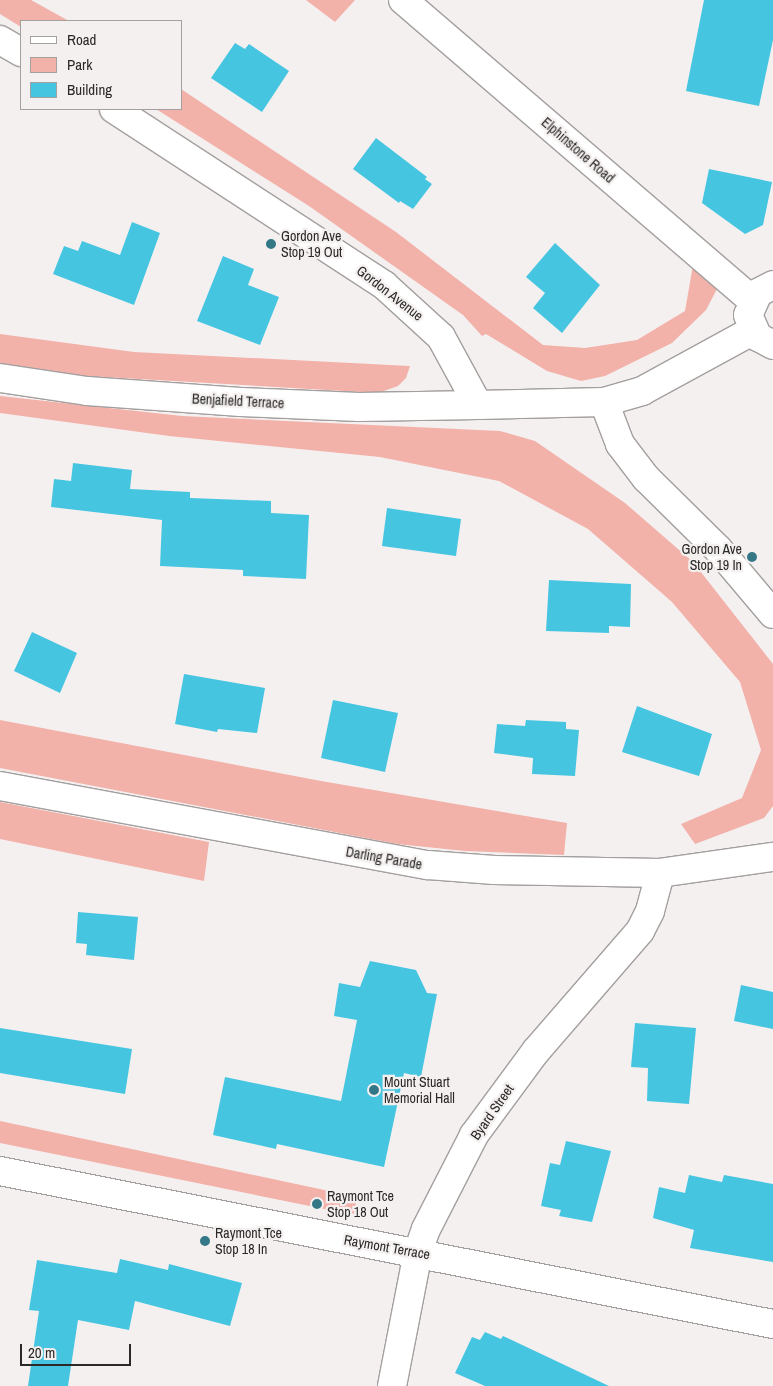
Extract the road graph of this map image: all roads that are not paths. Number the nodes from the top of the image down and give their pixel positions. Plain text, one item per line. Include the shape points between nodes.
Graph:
1 (403, 0) edge
2 (0, 40) edge
3 (20, 51) edge
4 (116, 110) edge
5 (763, 293) edge
6 (763, 338) edge
7 (0, 378) edge
8 (604, 402) junction
9 (478, 405) junction
10 (773, 614) edge
11 (0, 786) edge
12 (773, 857) edge
13 (660, 873) junction
14 (0, 1171) edge
15 (418, 1252) junction
16 (773, 1324) edge
17 (392, 1386) edge

1 - 5 street, Elphinstone Road
2 - 3 street
4 - 9 street, Gordon Avenue via 384,285 441,337
5 - 6 street via 748,315
6 - 8 street via 642,391
7 - 9 street, Benjafield Terrace via 87,390 241,402 359,407
8 - 9 street
8 - 10 street via 620,444 646,478 718,549
11 - 13 street, Darling Parade via 428,865 494,870
12 - 13 street, Darling Parade
13 - 15 street, Byard Street via 650,911 640,931 536,1051 474,1135 426,1229
14 - 15 street, Raymont Terrace
15 - 16 street, Raymont Terrace
15 - 17 street, Byard Street

